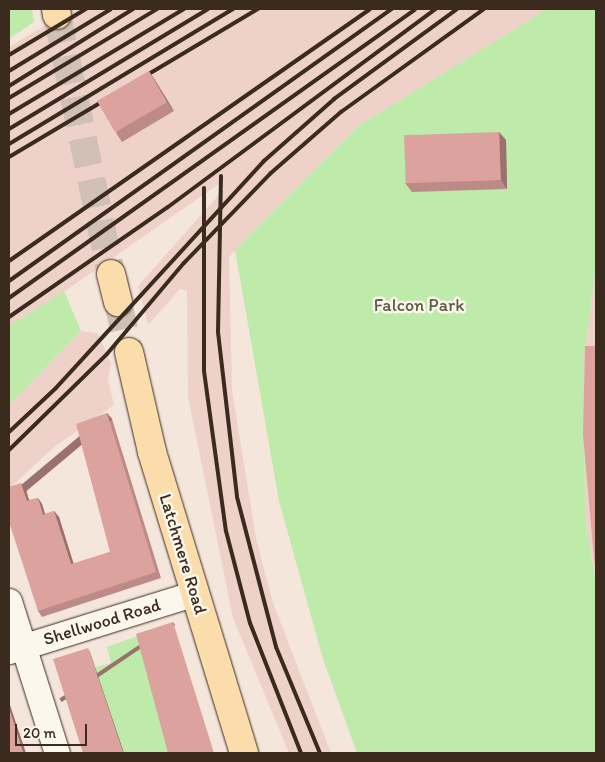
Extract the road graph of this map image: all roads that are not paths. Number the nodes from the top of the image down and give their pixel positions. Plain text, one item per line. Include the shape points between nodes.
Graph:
1 (111, 274) tunnel mouth
2 (118, 302) tunnel mouth
3 (129, 352) tunnel mouth
4 (195, 593) junction
5 (9, 601) edge
6 (16, 649) edge
7 (57, 753) edge
8 (244, 753) edge

1 - 2 highway
3 - 4 highway, Latchmere Road via 152,452
4 - 6 street, Shellwood Road
4 - 8 highway, Latchmere Road
5 - 6 street
6 - 7 street

